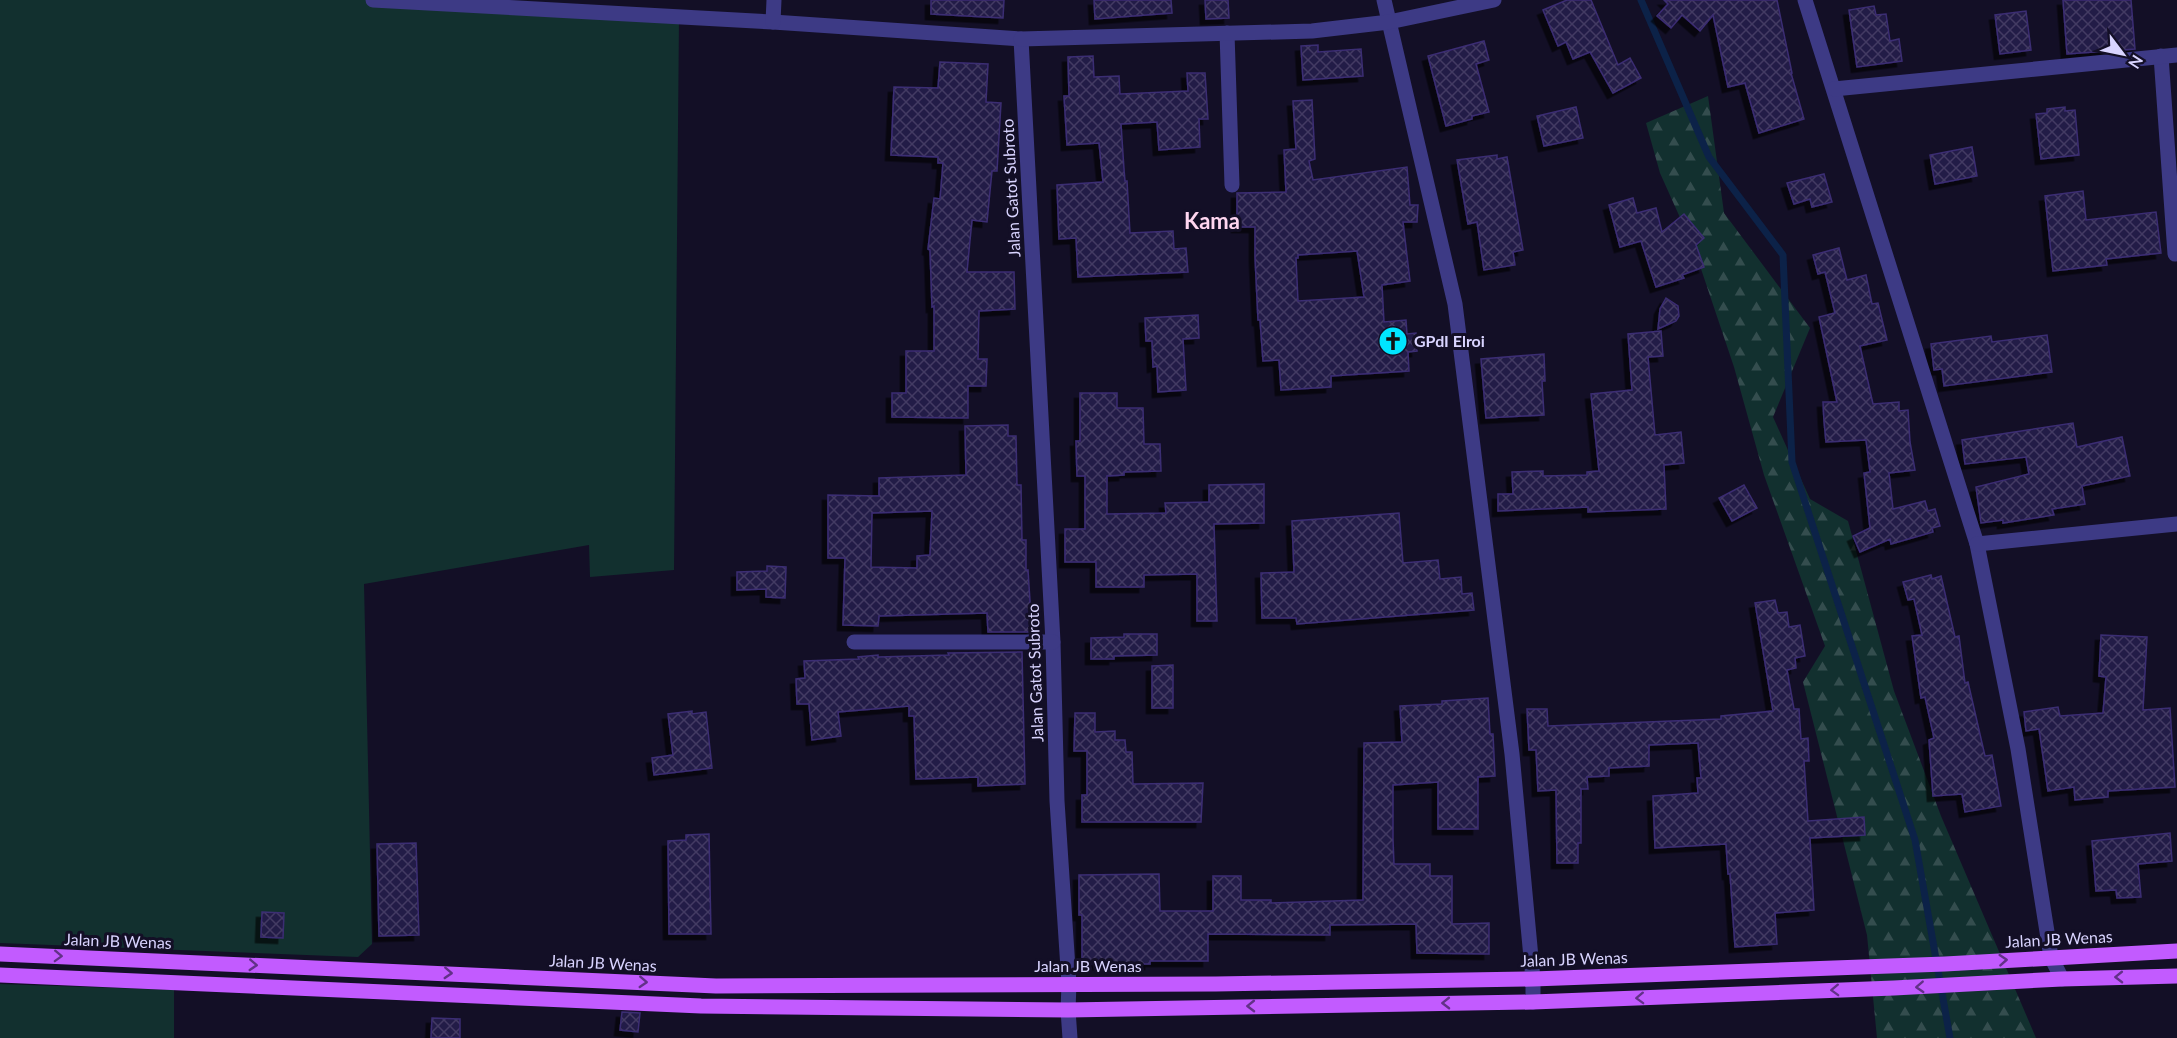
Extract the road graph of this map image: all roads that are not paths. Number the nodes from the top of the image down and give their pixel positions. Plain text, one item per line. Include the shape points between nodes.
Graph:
1 (373, 0) edge
2 (774, 0) edge
3 (1384, 0) edge
4 (1494, 0) edge
5 (1805, 0) edge
6 (400, 1) edge
7 (538, 4) edge
8 (773, 22) junction
9 (1389, 22) junction
10 (1227, 33) junction
11 (1021, 39) junction
12 (2177, 55) edge
13 (2161, 56) junction
14 (1834, 89) junction
15 (2174, 184) edge
16 (1232, 185) dead end
17 (2175, 254) dead end
18 (2177, 524) edge
19 (1977, 544) junction
20 (854, 642) dead end
21 (1053, 642) junction
22 (2177, 951) edge
23 (0, 954) edge
24 (2051, 957) junction
25 (1790, 969) junction
26 (0, 975) edge
27 (506, 976) junction
28 (2177, 976) edge
29 (1533, 979) junction
30 (2062, 979) junction
31 (1070, 984) junction
32 (1790, 991) junction
33 (505, 997) junction
34 (1533, 1002) junction
35 (1068, 1010) junction
36 (1070, 1038) edge

1 - 6 street
2 - 8 street
3 - 9 street
4 - 9 street
5 - 14 street
6 - 7 street
7 - 8 street
8 - 11 street
9 - 10 street via 1312,31
9 - 29 street via 1455,304 1512,754
10 - 11 street
10 - 16 street
11 - 21 street, Jalan Gatot Subroto
12 - 13 street
13 - 14 street
13 - 15 street
14 - 19 street
15 - 17 street
18 - 19 street
19 - 24 street via 2018,749
20 - 21 street
21 - 31 street, Jalan Gatot Subroto via 1057,801
22 - 24 main road, Jalan JB Wenas
23 -> 27 main road, Jalan JB Wenas
25 -> 24 main road, Jalan JB Wenas
24 - 30 street
25 - 29 main road, Jalan JB Wenas
25 - 32 main road
26 - 33 main road
27 -> 31 main road, Jalan JB Wenas via 716,986
27 - 33 main road
28 -> 30 main road
29 - 31 main road, Jalan JB Wenas
29 - 34 street
30 -> 32 main road
31 - 35 street, Jalan Gatot Subroto
32 -> 34 main road
33 - 35 main road via 701,1006
34 -> 35 main road
35 - 36 street, Jalan Gatot Subroto

